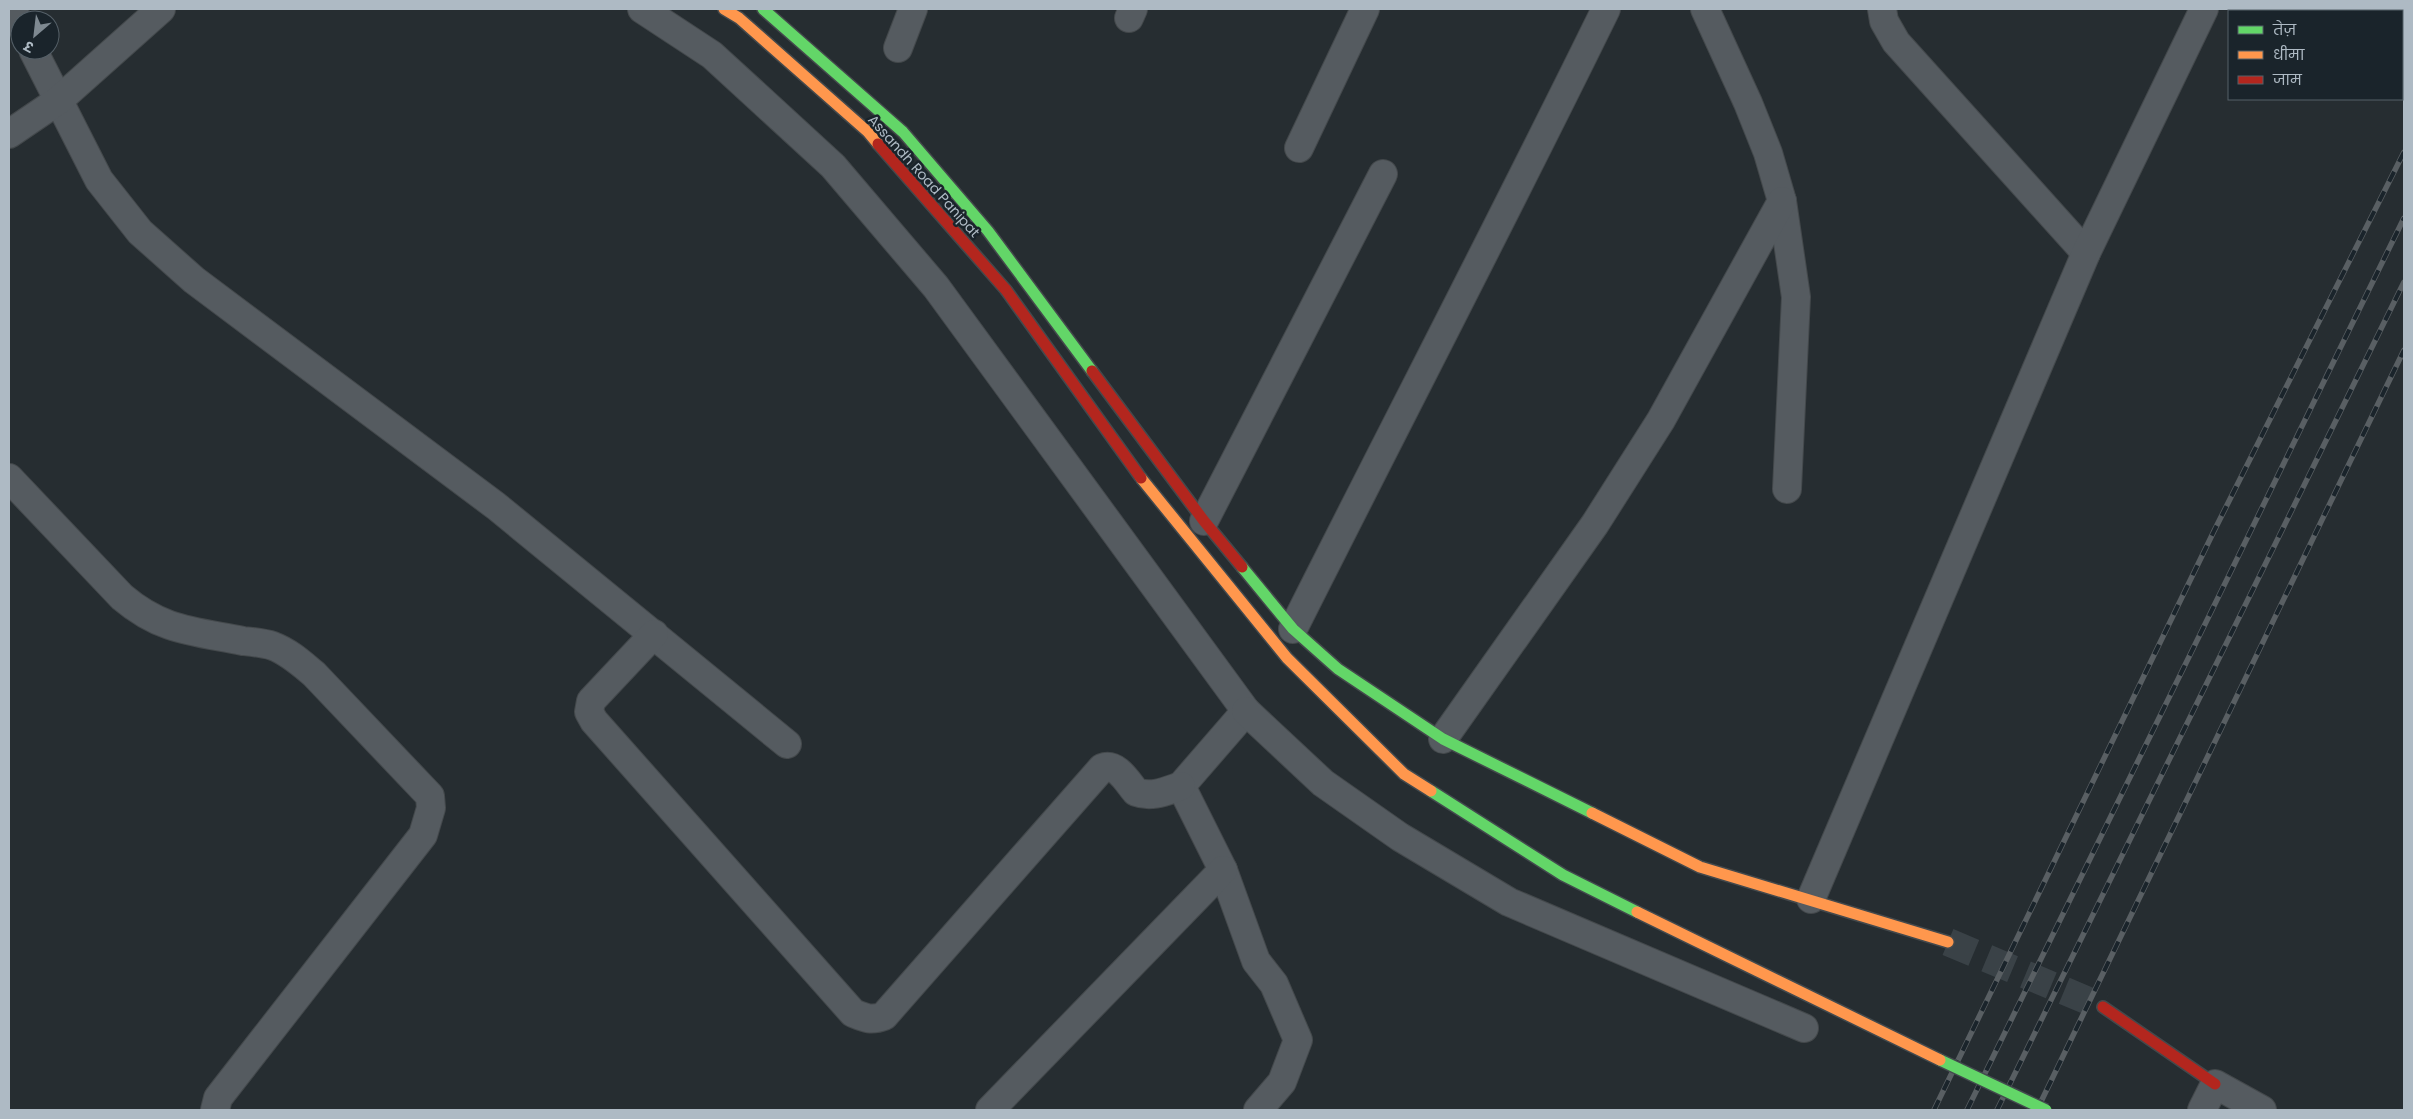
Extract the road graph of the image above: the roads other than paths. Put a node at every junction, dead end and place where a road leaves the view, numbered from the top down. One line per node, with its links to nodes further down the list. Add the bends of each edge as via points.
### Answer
1 (161, 9): 13 (street)
2 (642, 9): 24 (street, via 712,55 833,166 936,287)
3 (724, 9): 37 (main road, Assandh Road Panipat, bridge, via 868,132 1006,290 1147,486 1287,658 1404,774 1563,875)
4 (763, 9): 21 (main road, via 903,132 988,232)
5 (913, 9): 11 (street)
6 (1366, 9): 15 (street)
7 (1606, 9): 22 (street)
8 (1706, 9): 17 (street, via 1768,153)
9 (1882, 9): 18 (street, via 1884,22 1896,42)
10 (2204, 9): 18 (street)
11 (898, 48)
12 (38, 60): 13 (street)
13 (59, 100): 14 (street); 23 (street, via 99,180 140,232 194,280 496,506)
14 (9, 134)
15 (1299, 148)
16 (1383, 174): 21 (street)
17 (1782, 201): 20 (street, via 1796,297); 25 (street, via 1651,436 1595,524)
18 (2086, 253): 29 (street)
19 (9, 478): 34 (street, via 137,610 158,623 274,646 294,657 430,796 430,815 423,835 218,1098)
20 (1787, 489)
21 (1204, 522): 22 (main road)
22 (1293, 629): 25 (main road, via 1338,669)
23 (654, 634): 26 (street); 27 (street, via 591,701 589,712 854,1013 866,1018 874,1020 884,1016 1102,768 1116,769 1141,794 1159,793)
24 (1246, 711): 27 (street); 32 (street, via 1323,783 1400,837 1509,902)
25 (1443, 739): 29 (main road, via 1700,867)
26 (787, 744)
27 (1181, 786): 28 (street)
28 (1223, 870): 35 (street); 36 (street, via 1256,962 1274,984 1298,1040 1282,1082)
29 (1812, 899): 30 (main road)
30 (1948, 942)
31 (2103, 1007): 33 (main road)
32 (1804, 1028)
33 (2215, 1084): 38 (street); 39 (street)
34 (215, 1110)
35 (990, 1110)
36 (1258, 1110)
37 (2046, 1110)
38 (2202, 1110)
39 (2262, 1110)

